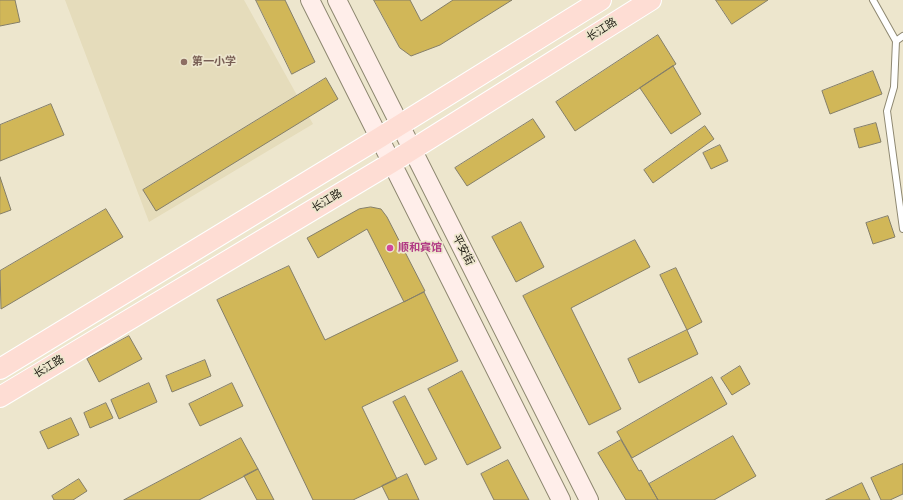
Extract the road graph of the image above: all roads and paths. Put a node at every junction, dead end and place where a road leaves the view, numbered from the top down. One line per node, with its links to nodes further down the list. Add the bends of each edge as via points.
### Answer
1 (310, 0): 9 (main road)
2 (337, 0): 8 (main road, 平安街)
3 (601, 0): 8 (main road)
4 (651, 0): 10 (main road, 长江路)
5 (873, 0): 7 (lane)
6 (903, 36): 7 (lane)
7 (896, 41): 12 (lane, via 894,87 887,111)
8 (400, 125): 9 (main road); 10 (main road, 平安街)
9 (379, 138): 11 (main road); 13 (main road)
10 (413, 149): 11 (main road, 长江路); 16 (main road, 平安街)
11 (391, 163): 14 (main road, 长江路); 15 (main road)
12 (903, 229)
13 (0, 369)
14 (0, 396)
15 (561, 500)
16 (588, 500)

